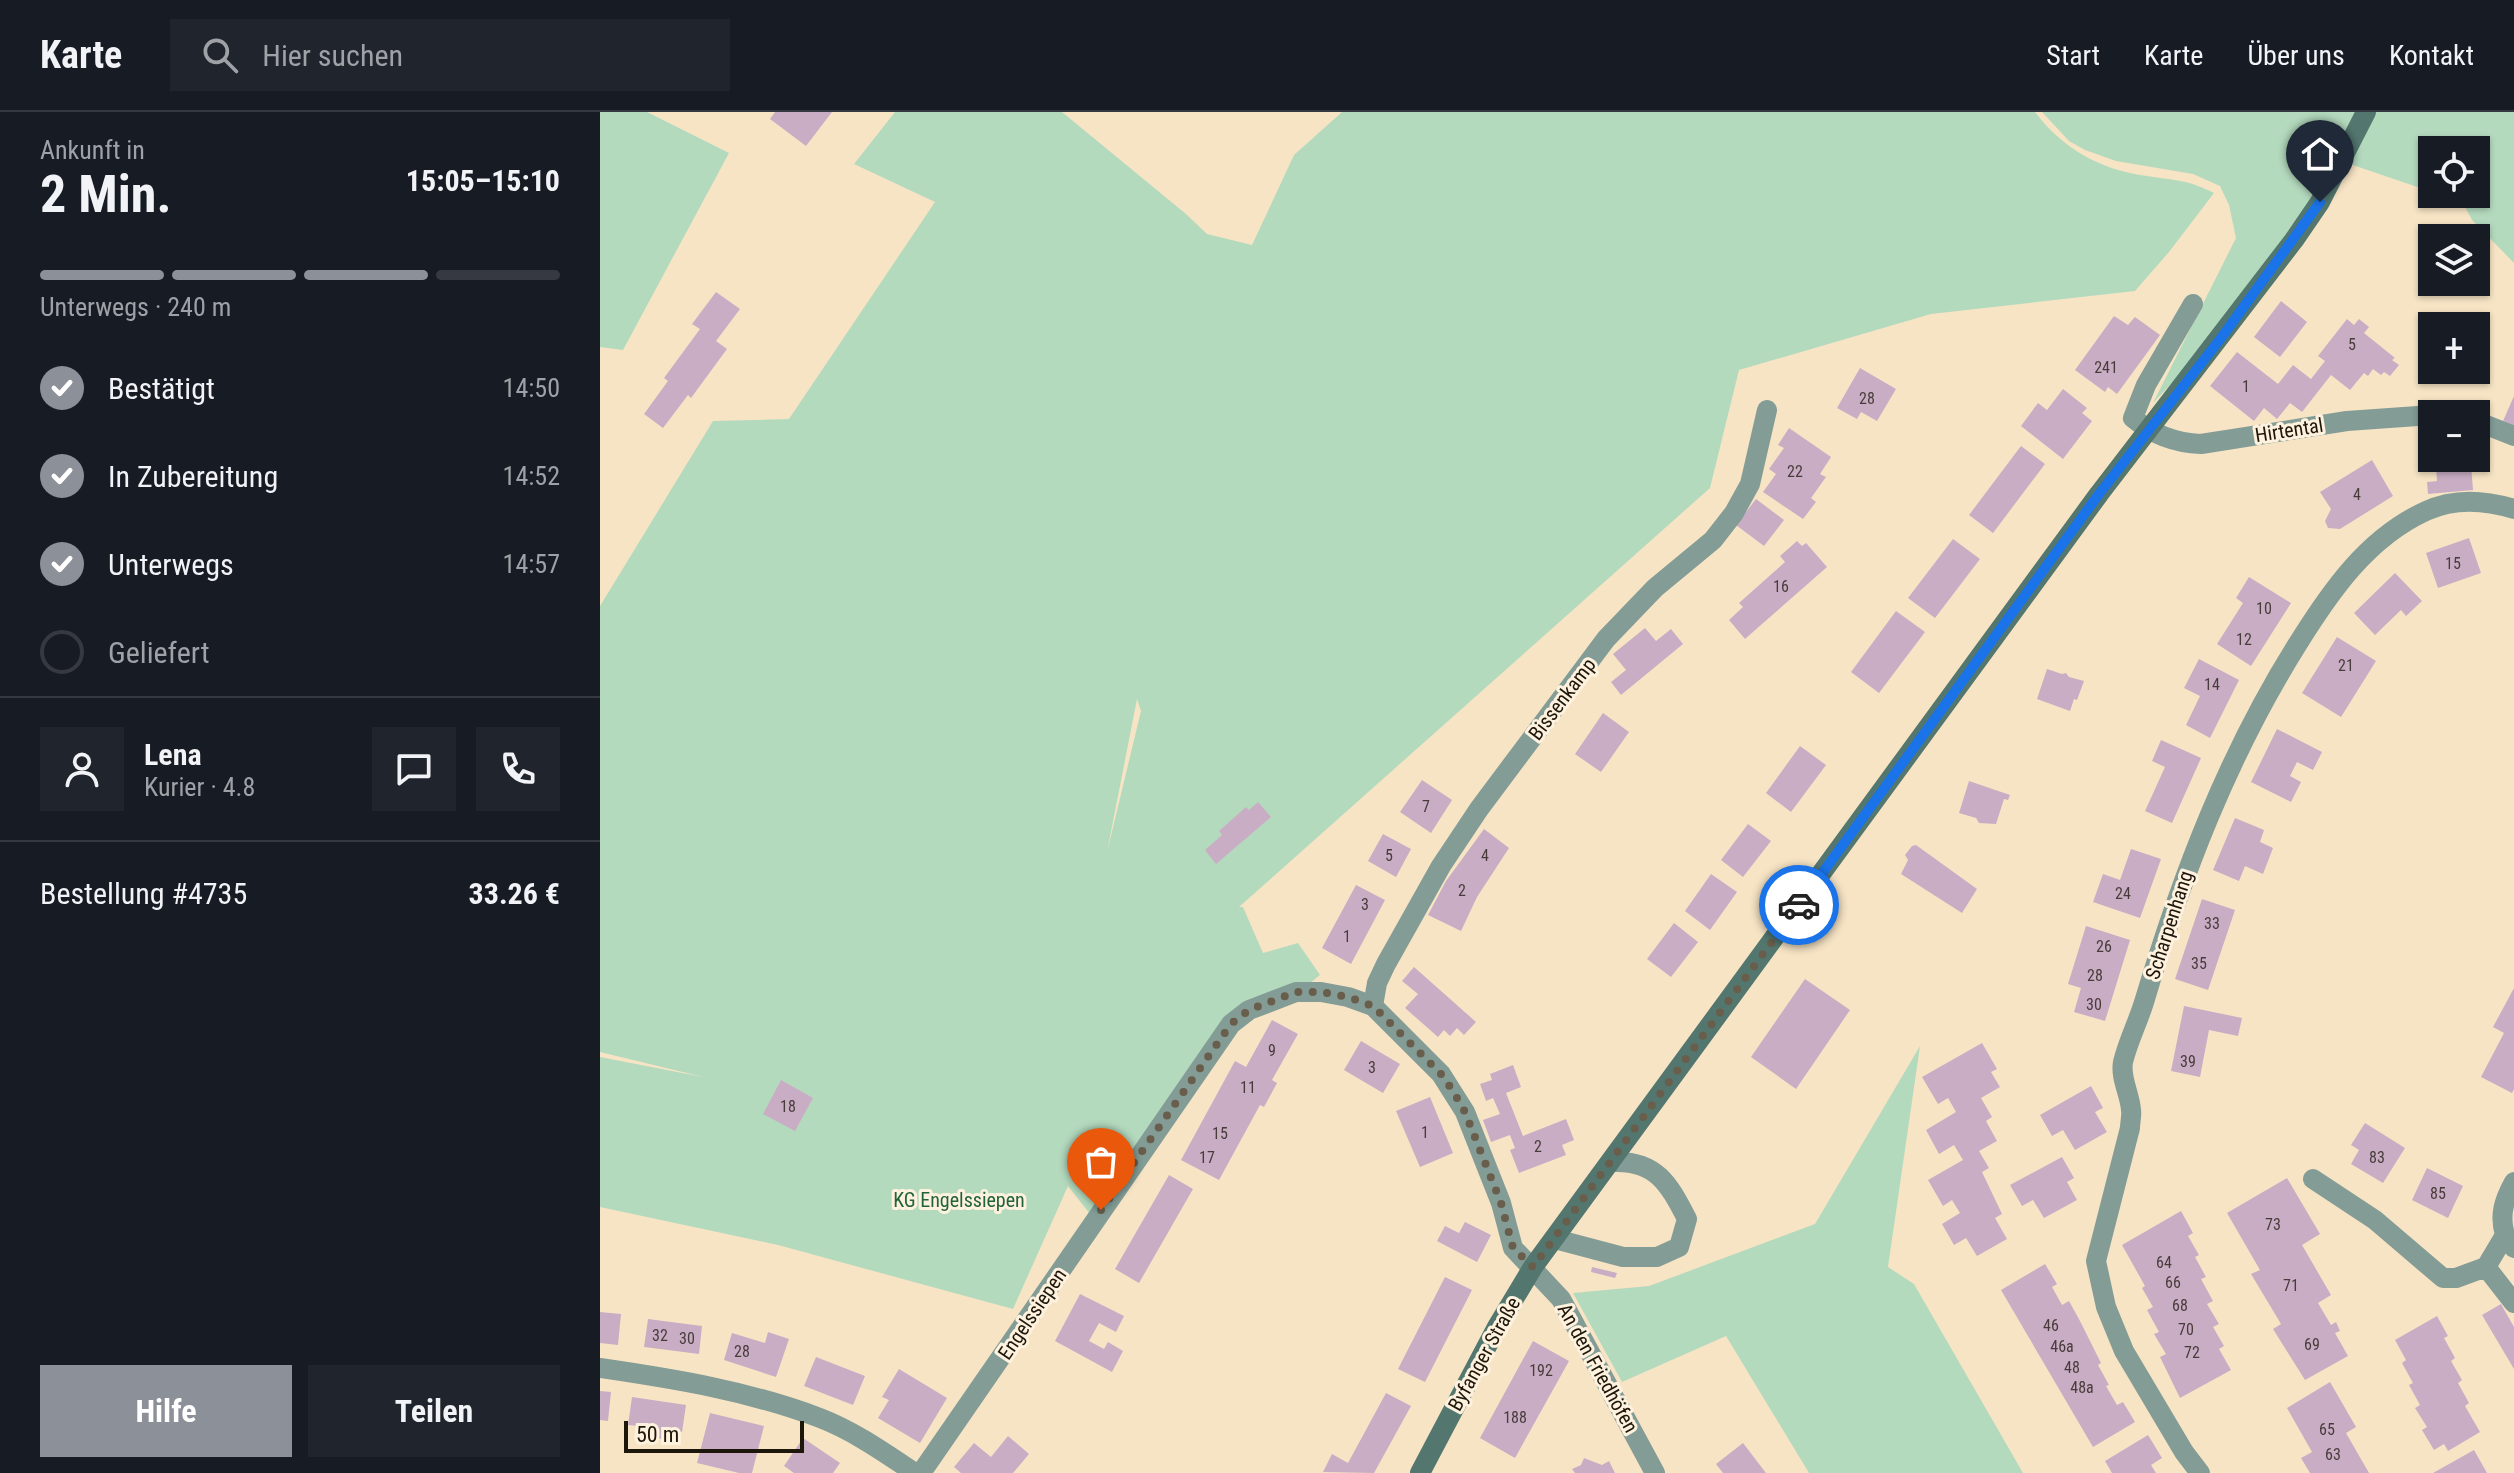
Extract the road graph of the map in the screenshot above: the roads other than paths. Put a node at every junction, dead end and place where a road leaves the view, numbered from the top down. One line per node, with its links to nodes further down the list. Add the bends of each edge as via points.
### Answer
1 (2366, 112): 6 (street, Byfanger Straße, via 2303,227)
2 (2193, 304): 6 (street, via 2133,418)
3 (1767, 410): 9 (street, Bissenkamp, via 1750,484 1734,513 1713,540 1655,588 1606,639 1479,809 1386,964)
4 (2418, 416): 6 (street, Hirtental, via 2347,421 2201,444)
5 (2490, 427): 7 (street)
6 (2148, 431): 10 (street, Byfanger Straße)
7 (2514, 436)
8 (2514, 509): 23 (street, Scharpenhang, via 2458,502 2426,511 2365,553 2334,588 2246,736 2171,909 2122,1065 2130,1128 2096,1261 2106,1307 2124,1351)
9 (1373, 1006): 15 (street, Engelssiepen, via 1453,1091 1501,1203 1513,1248); 20 (street, Engelssiepen, via 1321,992 1296,992 1249,1010 1231,1024)
10 (1613, 1162): 13 (street, Byfanger Straße); 13 (street, via 1643,1164 1661,1176 1687,1219 1679,1247 1657,1257 1623,1257)
11 (2313, 1179): 16 (street, via 2375,1220 2443,1278)
12 (2514, 1182): 14 (street, via 2501,1220)
13 (1555, 1239): 15 (street, Byfanger Straße)
14 (2509, 1241): 16 (street)
15 (1533, 1267): 21 (street, Byfanger Straße); 22 (street, An den Friedhöfen, via 1561,1299)
16 (2486, 1267): 17 (street)
17 (2514, 1303)
18 (600, 1368): 19 (street, via 700,1383 822,1418)
19 (915, 1473)
20 (921, 1473)
21 (1420, 1473)
22 (1655, 1473)
23 (2200, 1473)

